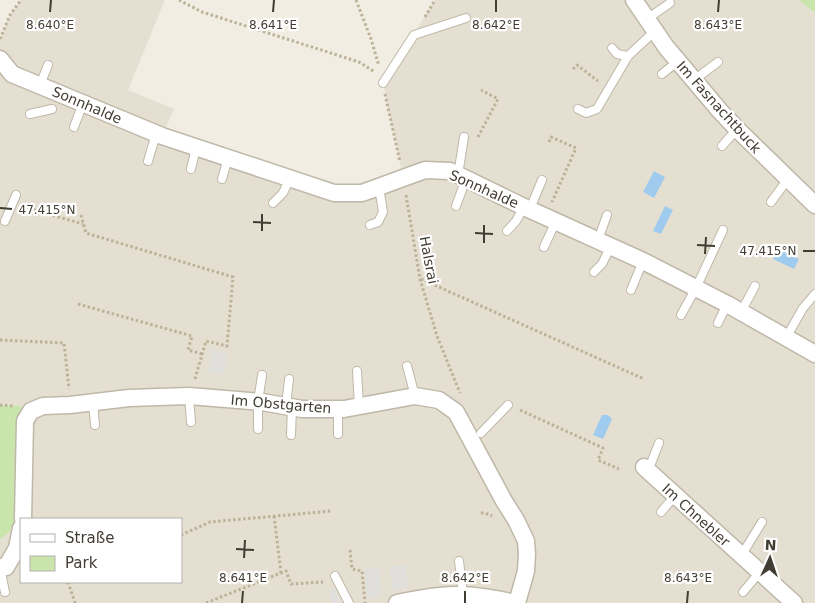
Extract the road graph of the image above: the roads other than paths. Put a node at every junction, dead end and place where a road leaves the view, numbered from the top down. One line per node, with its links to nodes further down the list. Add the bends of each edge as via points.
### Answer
1 (634, 0): 4 (street, Im Fasnachtbuck)
2 (670, 3): 4 (lane)
3 (466, 18): 13 (lane, via 414,35)
4 (651, 25): 6 (lane); 8 (street, Im Fasnachtbuck)
5 (612, 48): 6 (lane, via 617,54)
6 (628, 56): 17 (lane, via 597,109 586,113)
7 (0, 59): 14 (street, Sonnhalde, via 12,74)
8 (678, 61): 11 (lane); 12 (street, Im Fasnachtbuck)
9 (718, 62): 12 (lane)
10 (48, 65): 14 (lane)
11 (662, 74)
12 (694, 80): 20 (street, Im Fasnachtbuck)
13 (383, 83)
14 (40, 85): 15 (street, Sonnhalde)
15 (83, 103): 19 (lane); 21 (street, Sonnhalde)
16 (52, 109): 18 (lane)
17 (578, 109)
18 (30, 114)
19 (74, 127)
20 (737, 129): 23 (lane); 31 (street, Im Fasnachtbuck)
21 (156, 134): 24 (street, Sonnhalde); 26 (lane)
22 (464, 141): 28 (lane)
23 (722, 146)
24 (196, 148): 25 (street, Sonnhalde); 27 (lane)
25 (228, 158): 29 (street, Sonnhalde); 30 (lane)
26 (148, 161)
27 (191, 169)
28 (462, 177): 33 (street, Sonnhalde, via 450,171 425,170); 38 (lane); 39 (street, Sonnhalde)
29 (290, 178): 33 (street, Sonnhalde, via 334,193 362,193); 36 (lane, via 283,194)
30 (222, 179)
31 (788, 179): 35 (lane); 37 (street, Im Fasnachtbuck)
32 (542, 180): 39 (lane)
33 (379, 187): 43 (lane, via 383,212 378,222)
34 (16, 195): 42 (lane)
35 (771, 202)
36 (274, 203)
37 (815, 205)
38 (456, 206)
39 (527, 208): 41 (street, Sonnhalde); 45 (lane)
40 (607, 215): 46 (lane)
41 (551, 219): 46 (street, Sonnhalde); 47 (lane)
42 (5, 221)
43 (370, 225)
44 (722, 230): 51 (lane)
45 (507, 231)
46 (605, 244): 48 (street, Sonnhalde); 49 (lane, via 602,264)
47 (544, 248)
48 (643, 261): 51 (street, Sonnhalde); 52 (lane)
49 (594, 272)
50 (754, 286): 54 (lane)
51 (696, 288): 54 (street, Sonnhalde); 55 (lane)
52 (631, 290)
53 (815, 294): 57 (lane)
54 (734, 308): 56 (lane); 57 (street, Sonnhalde)
55 (681, 315)
56 (718, 322)
57 (786, 338): 58 (street, Sonnhalde)
58 (815, 354)
59 (407, 366): 64 (lane)
60 (357, 372): 69 (lane)
61 (262, 375): 66 (lane)
62 (289, 379): 68 (lane)
63 (190, 396): 65 (street, Im Obstgarten); 66 (street, Im Obstgarten); 71 (lane)
64 (415, 396): 69 (street, Im Obstgarten); 95 (street, Im Obstgarten, via 439,400 456,412 516,520 526,541 527,554)
65 (94, 402): 72 (lane); 81 (street, Im Obstgarten, via 43,406 31,411 26,421)
66 (258, 402): 68 (street, Im Obstgarten); 73 (lane)
67 (508, 405): 74 (lane)
68 (289, 406): 70 (street, Im Obstgarten); 76 (lane)
69 (359, 406): 70 (street, Im Obstgarten)
70 (338, 409): 75 (lane)
71 (191, 422)
72 (95, 425)
73 (258, 429)
74 (481, 433)
75 (338, 434)
76 (291, 435)
77 (660, 443): 78 (lane)
78 (646, 469): 79 (street, Im Chnebler)
79 (675, 496): 80 (lane); 84 (street, Im Chnebler)
80 (661, 512)
81 (23, 518)
82 (762, 522): 84 (lane)
83 (20, 533): 86 (street, via 17,548 6,567)
84 (741, 556): 87 (street, Im Chnebler)
85 (459, 561): 91 (lane)
86 (0, 567): 89 (lane)
87 (760, 572): 90 (lane); 92 (street, Im Chnebler)
88 (335, 576): 93 (lane)
89 (5, 592)
90 (743, 592)
91 (463, 595): 94 (street); 95 (street)
92 (787, 601)
93 (349, 603)
94 (397, 603)
95 (517, 603)

